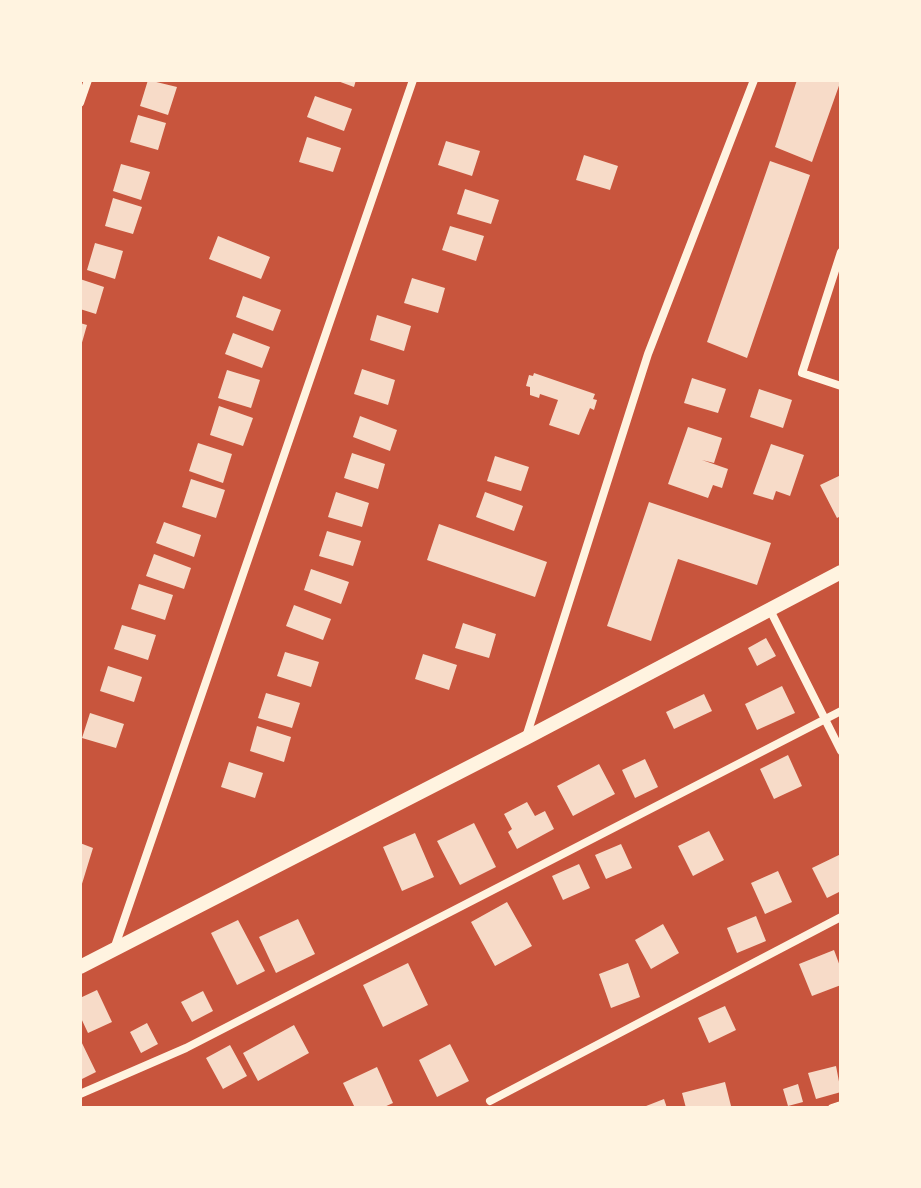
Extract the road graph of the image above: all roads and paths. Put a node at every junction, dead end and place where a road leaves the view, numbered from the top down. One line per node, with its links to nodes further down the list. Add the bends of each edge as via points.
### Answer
1 (88, 80): 4 (street)
2 (413, 80): 14 (street)
3 (754, 80): 11 (street, via 648,354)
4 (80, 103)
5 (841, 252): 6 (street, via 802,373)
6 (841, 386)
7 (841, 572): 8 (street)
8 (770, 610): 10 (street); 11 (street)
9 (841, 711): 10 (street)
10 (825, 720): 12 (street); 16 (street, via 186,1048)
11 (526, 738): 14 (street)
12 (841, 751)
13 (841, 917): 17 (street)
14 (114, 950): 15 (street)
15 (80, 967)
16 (80, 1094)
17 (490, 1101)
18 (841, 1105): 19 (street)
19 (832, 1108)

